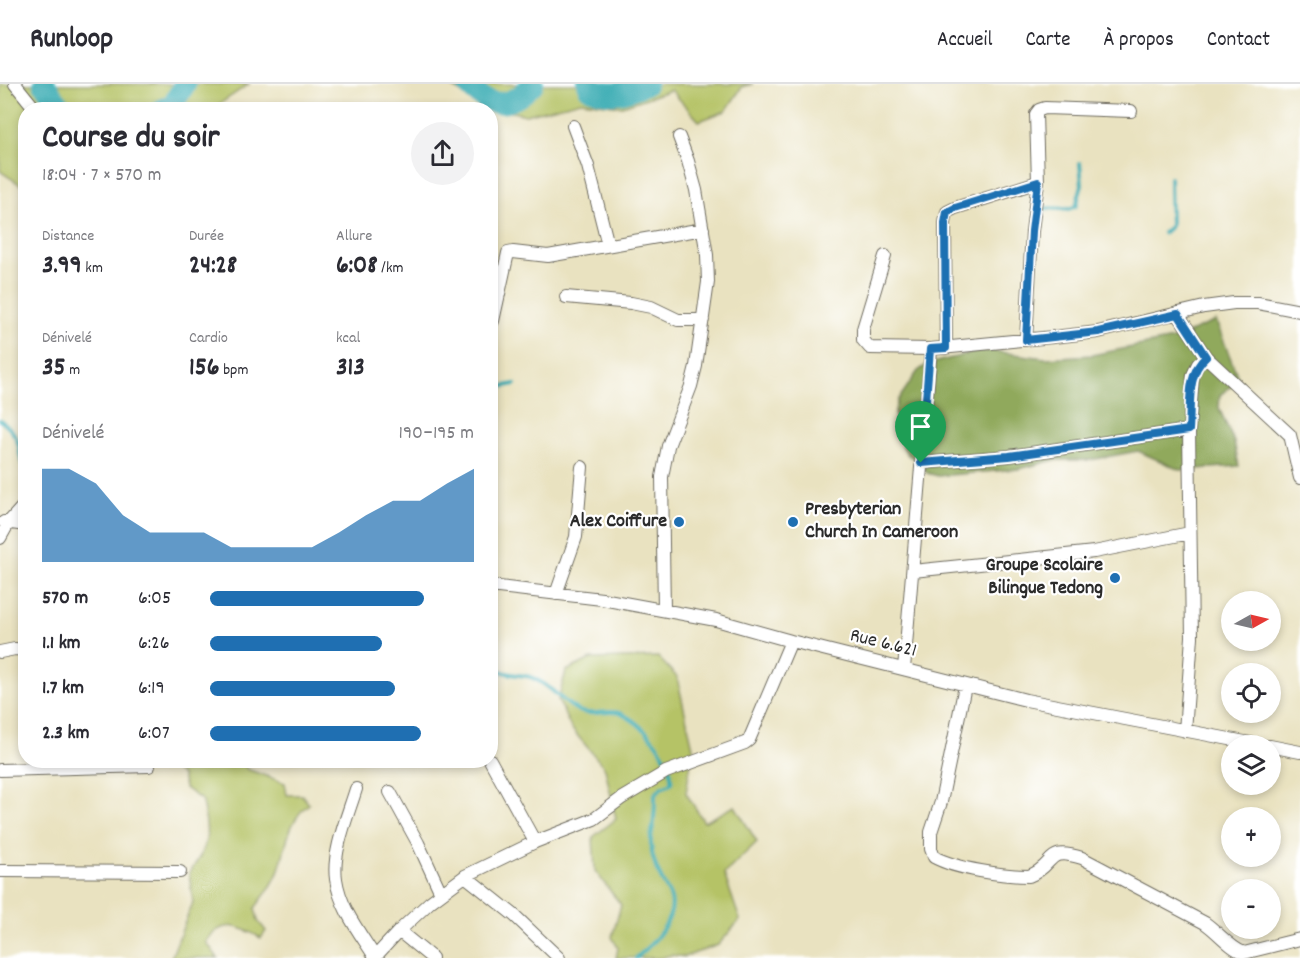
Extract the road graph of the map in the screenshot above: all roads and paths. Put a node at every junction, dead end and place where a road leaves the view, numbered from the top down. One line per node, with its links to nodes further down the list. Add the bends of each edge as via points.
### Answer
1 (15, 84): 2 (street)
2 (30, 102)
3 (1131, 111): 6 (street, via 1039,110 1035,121)
4 (573, 126): 8 (street)
5 (679, 137): 7 (street)
6 (1038, 182): 15 (street); 16 (street, via 947,212)
7 (703, 229): 8 (street); 14 (street, via 708,282)
8 (608, 245): 11 (street, via 548,256 508,254)
9 (885, 256): 17 (street, via 863,328 863,340 870,348)
10 (567, 297): 14 (street, via 632,303 678,320)
11 (498, 299)
12 (1300, 311): 13 (street, via 1234,303)
13 (1178, 314): 15 (street, via 1098,332); 18 (street)
14 (703, 320): 30 (street, via 693,376 668,446 662,477)
15 (1026, 340): 16 (street)
16 (946, 348): 17 (street)
17 (930, 349): 20 (street)
18 (1206, 357): 19 (street, via 1193,375); 22 (street, via 1290,435)
19 (1189, 430): 20 (street, via 1009,456); 25 (street)
20 (921, 463): 27 (street)
21 (582, 466): 29 (street, via 576,537)
22 (1300, 478)
23 (18, 510): 24 (street)
24 (4, 522): 26 (street)
25 (1190, 533): 27 (street, via 1094,552); 36 (street, via 1192,637)
26 (0, 538)
27 (913, 571): 34 (street)
28 (498, 586): 29 (street, Rue 6.621)
29 (556, 594): 30 (street, Rue 6.621)
30 (664, 610): 31 (street, Rue 6.621)
31 (791, 641): 34 (street, Rue 6.621); 45 (street, via 749,740 666,772 594,819)
32 (18, 649): 33 (street)
33 (0, 652)
34 (904, 669): 35 (street, Rue 6.621)
35 (965, 686): 36 (street, Rue 6.621); 51 (street, via 931,832 934,857 961,866 1029,876 1059,853 1066,853 1205,923 1238,951 1244,953)
36 (1185, 731): 37 (street, Rue 6.621)
37 (1221, 738)
38 (1281, 748): 39 (street)
39 (1300, 752)
40 (74, 768): 42 (street)
41 (494, 768): 45 (street)
42 (0, 770)
43 (356, 789): 52 (street, via 341,838 335,879 347,913)
44 (390, 792): 49 (street)
45 (535, 842): 48 (street)
46 (0, 871): 47 (street)
47 (180, 872)
48 (465, 876): 49 (street); 54 (street, via 496,899)
49 (441, 892): 50 (street)
50 (399, 931): 52 (street); 53 (street)
51 (1300, 939)
52 (374, 957)
53 (432, 958)
54 (559, 958)

